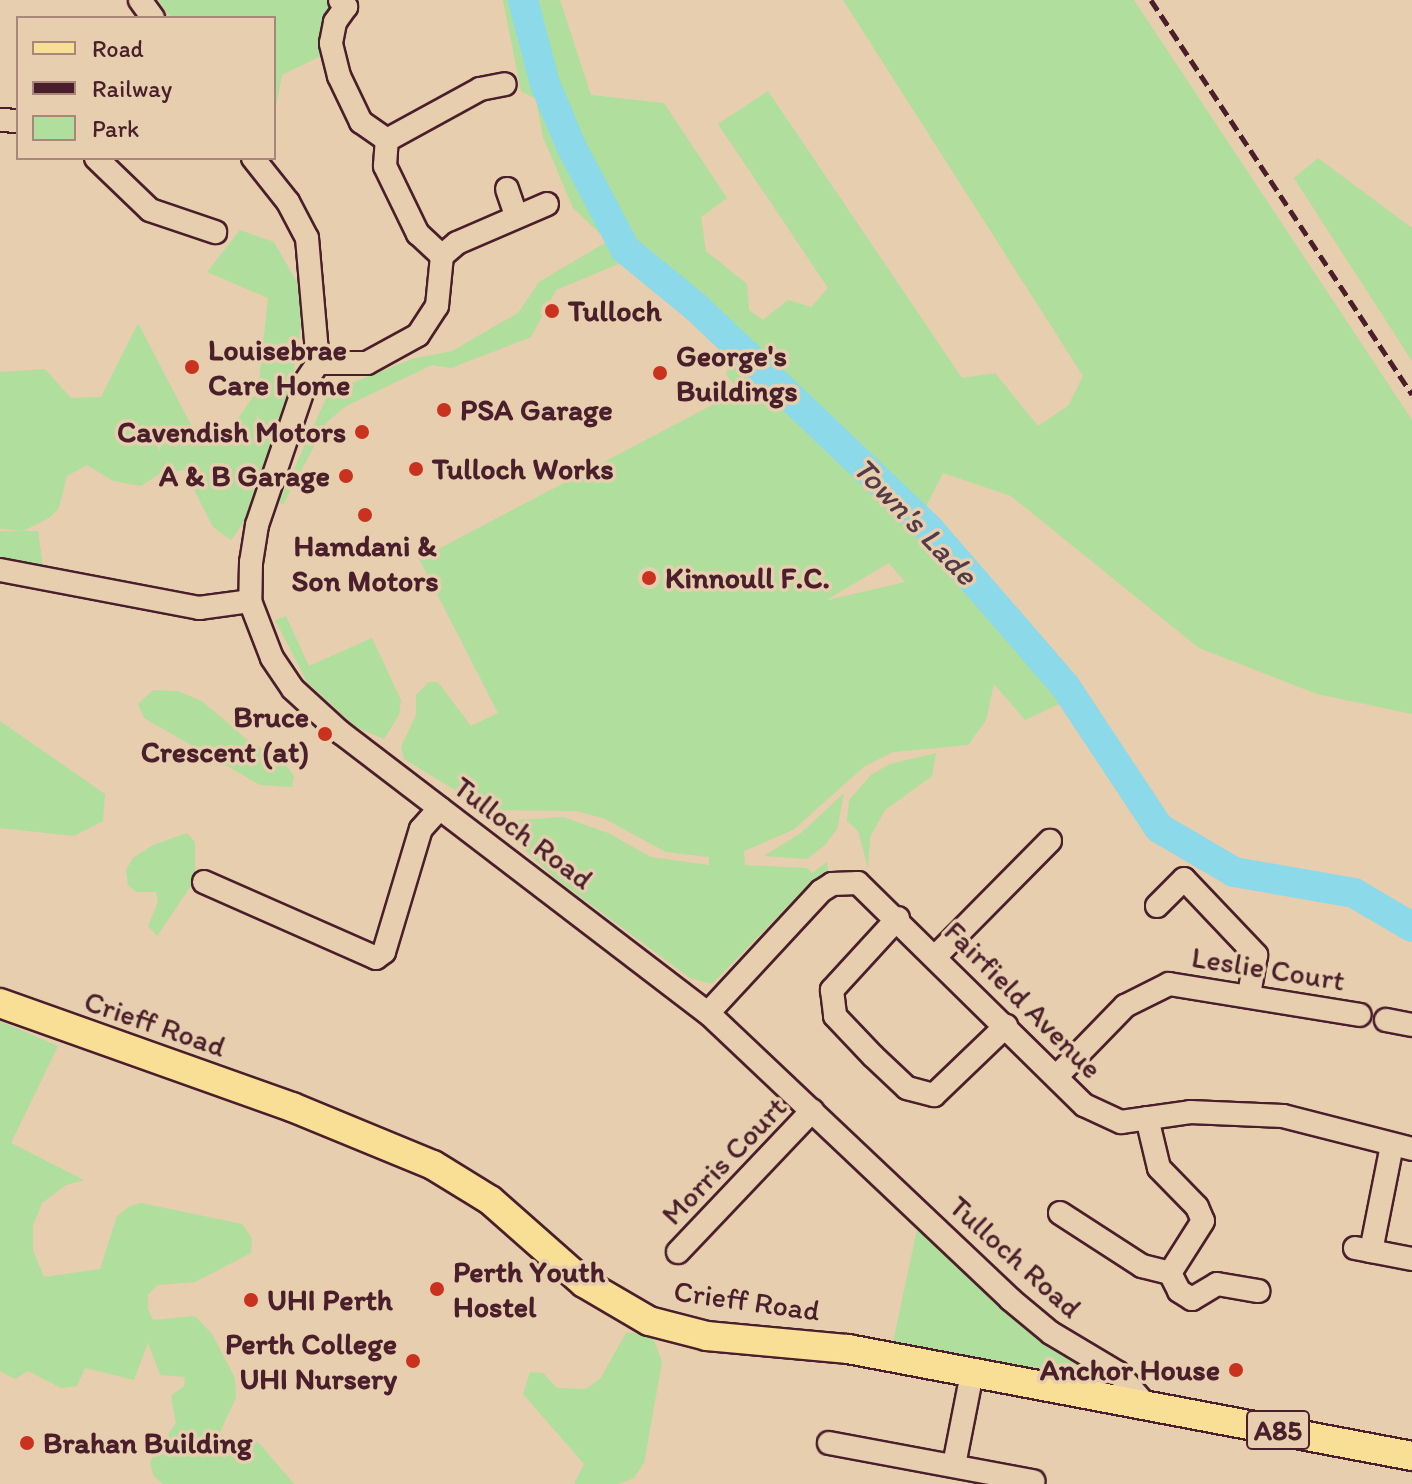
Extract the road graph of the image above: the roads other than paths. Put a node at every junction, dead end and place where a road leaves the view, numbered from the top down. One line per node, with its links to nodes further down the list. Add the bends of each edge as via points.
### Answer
1 (347, 2): 3 (street, via 332,34 333,60 353,109)
2 (505, 84): 3 (street, via 476,81)
3 (387, 140): 10 (street, via 388,174 418,234)
4 (98, 160): 9 (street, via 150,210)
5 (255, 160): 11 (street, via 288,202 307,238)
6 (507, 189): 8 (street)
7 (547, 204): 8 (street)
8 (516, 215): 10 (street)
9 (215, 232)
10 (442, 256): 11 (street, via 437,306 418,335 367,363)
11 (318, 363): 13 (street, Tulloch Road, via 306,381 257,525)
12 (0, 570): 13 (street, via 199,608)
13 (250, 601): 14 (street, Tulloch Road, via 272,658 293,689)
14 (440, 808): 16 (street, via 421,829 384,952 376,958); 22 (street, Tulloch Road)
15 (1050, 841): 19 (street)
16 (204, 882)
17 (1157, 906): 20 (street, via 1184,879 1256,955)
18 (898, 918): 19 (street, Fairfield Avenue); 22 (street, Fairfield Avenue, via 868,887 832,884); 26 (street, via 832,990 835,1016 873,1056 907,1088 934,1095)
19 (936, 956): 26 (street, Fairfield Avenue)
20 (1249, 994): 23 (street, Leslie Court); 27 (street, Leslie Court, via 1184,984 1153,989 1125,1006)
21 (0, 1003): 36 (main road, Crieff Road / A85, via 292,1107 433,1165 490,1200 584,1283 649,1321 707,1336 812,1344)
22 (708, 1013): 28 (street, Tulloch Road)
23 (1360, 1015)
24 (1386, 1020): 25 (street)
25 (1412, 1025)
26 (1006, 1026): 27 (street, Fairfield Avenue)
27 (1057, 1076): 29 (street, Fairfield Avenue, via 1084,1105 1121,1122)
28 (812, 1111): 32 (street, Morris Court); 37 (street, Tulloch Road, via 1010,1299 1051,1333 1118,1373)
29 (1147, 1118): 30 (street, Fairfield Avenue, via 1190,1112 1283,1116); 34 (street, via 1159,1168 1197,1207 1203,1221)
30 (1402, 1147): 33 (street, via 1363,1250)
31 (1060, 1213): 34 (street, via 1142,1266)
32 (678, 1252)
33 (1412, 1259)
34 (1170, 1273): 35 (street, via 1174,1286 1192,1299 1217,1284)
35 (1258, 1291)
36 (972, 1373): 37 (main road, Crieff Road / A85); 40 (street)
37 (1144, 1403): 39 (main road, Crieff Road / A85)
38 (829, 1443): 40 (street)
39 (1412, 1456)
40 (954, 1465): 41 (street)
41 (1033, 1481)

